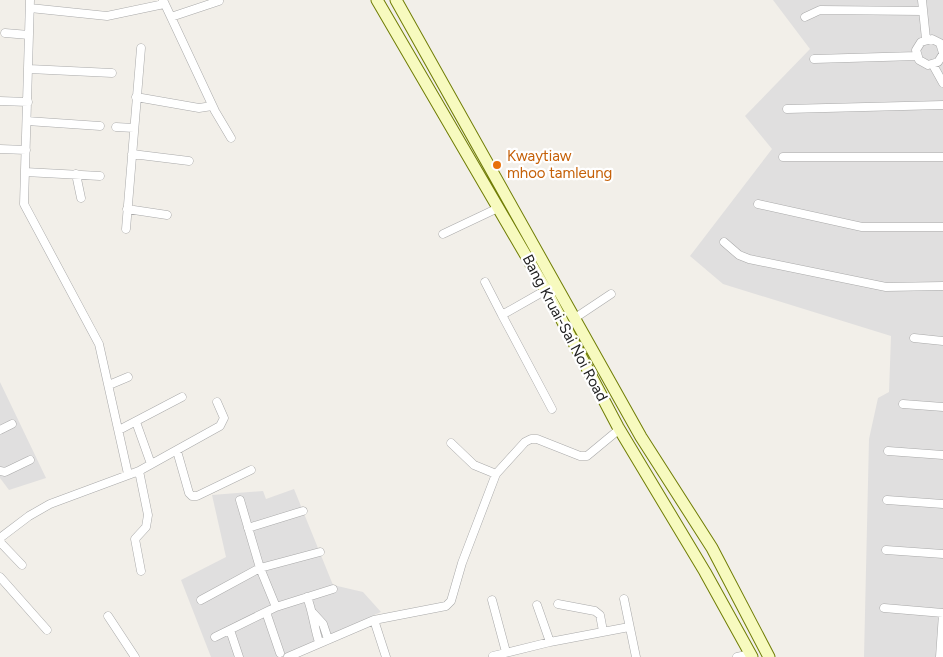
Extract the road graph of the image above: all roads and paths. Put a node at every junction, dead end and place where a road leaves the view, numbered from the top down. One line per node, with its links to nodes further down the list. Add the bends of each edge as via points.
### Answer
1 (219, 0): 8 (street)
2 (377, 0): 44 (main road, Bang Kruai-Sai Noi Road)
3 (396, 0): 56 (main road, Bang Kruai-Sai Noi Road)
4 (922, 0): 7 (street)
5 (163, 2): 6 (street, via 107,16); 8 (street)
6 (30, 4): 11 (street)
7 (923, 11): 9 (street, via 820,10); 12 (street)
8 (171, 17): 26 (street)
9 (805, 17)
10 (5, 33): 11 (street)
11 (29, 35): 19 (street)
12 (926, 39): 13 (street); 16 (street, via 918,46)
13 (941, 42): 15 (street)
14 (141, 48): 22 (street)
15 (943, 54): 18 (street, via 942,59)
16 (917, 56): 17 (street); 18 (street, via 923,64)
17 (814, 59)
18 (933, 65): 21 (street)
19 (29, 68): 20 (street); 24 (street)
20 (112, 73)
21 (942, 78)
22 (136, 98): 26 (street, via 199,108); 31 (street)
23 (0, 100): 24 (street)
24 (28, 102): 28 (street)
25 (943, 105): 27 (street)
26 (212, 106): 32 (street)
27 (787, 109)
28 (27, 121): 29 (street); 34 (street)
29 (100, 126)
30 (116, 127): 31 (street)
31 (134, 128): 35 (street)
32 (231, 138)
33 (0, 149): 34 (street)
34 (26, 150): 39 (street)
35 (132, 154): 38 (street); 45 (street)
36 (783, 157): 37 (street)
37 (943, 157)
38 (189, 161)
39 (25, 172): 40 (street); 60 (street, via 24,204 94,330)
40 (76, 174): 41 (street); 42 (street)
41 (100, 176)
42 (81, 198)
43 (758, 204): 47 (street, via 862,226)
44 (498, 208): 49 (street); 53 (main road, Bang Kruai-Sai Noi Road)
45 (128, 209): 46 (street); 48 (street)
46 (167, 215)
47 (943, 227)
48 (126, 229)
49 (443, 234)
50 (724, 242): 52 (street, via 739,255 886,287)
51 (485, 282): 55 (street)
52 (943, 286)
53 (546, 290): 55 (street); 68 (main road, Bang Kruai-Sai Noi Road)
54 (611, 294): 56 (street)
55 (502, 315): 65 (street)
56 (575, 318): 127 (main road, Bang Kruai-Sai Noi Road, via 641,437 712,548)
57 (914, 338): 58 (street)
58 (943, 341)
59 (128, 377): 60 (street)
60 (109, 386): 70 (street)
61 (182, 397): 66 (street)
62 (217, 402): 72 (street, via 224,422)
63 (903, 404): 64 (street)
64 (943, 407)
65 (552, 409)
66 (136, 422): 70 (street); 76 (street)
67 (12, 424): 69 (street)
68 (618, 427): 81 (street, via 587,456 531,438); 121 (main road, Bang Kruai-Sai Noi Road)
69 (0, 430)
70 (119, 430): 80 (street)
71 (450, 443): 81 (street, via 474,465)
72 (176, 451): 76 (street); 77 (street, via 192,496)
73 (888, 451): 74 (street)
74 (943, 455)
75 (30, 460): 79 (street)
76 (151, 464): 78 (street)
77 (251, 470)
78 (139, 471): 80 (street); 93 (street, via 148,515 146,527 135,539)
79 (0, 472)
80 (128, 474): 87 (street, via 50,504)
81 (496, 474): 110 (street, via 451,601 440,608)
82 (240, 500): 86 (street)
83 (888, 500): 84 (street)
84 (943, 504)
85 (303, 511): 86 (street)
86 (248, 528): 92 (street)
87 (1, 536): 91 (street)
88 (886, 550): 90 (street)
89 (320, 552): 92 (street)
90 (943, 554)
91 (22, 565)
92 (260, 568): 100 (street); 104 (street)
93 (141, 571)
94 (0, 577): 95 (street)
95 (8, 586): 97 (street); 112 (street)
96 (333, 589): 98 (street)
97 (0, 592)
98 (307, 597): 104 (street); 107 (street)
99 (624, 599): 111 (street)
100 (201, 600)
101 (492, 600): 120 (street)
102 (558, 604): 114 (street, via 595,610 600,615)
103 (538, 605): 118 (street)
104 (276, 607): 106 (street)
105 (884, 608): 108 (street)
106 (266, 612): 113 (street); 119 (street)
107 (313, 613): 116 (street, via 323,624); 117 (street)
108 (943, 614): 128 (street)
109 (108, 616): 122 (street)
110 (374, 620): 116 (street); 124 (street)
111 (629, 627): 114 (street); 125 (street)
112 (46, 630)
113 (230, 630): 115 (street); 123 (street)
114 (603, 631): 118 (street)
115 (215, 637)
116 (328, 639): 117 (street)
117 (319, 642): 119 (street)
118 (550, 642): 120 (street)
119 (284, 655)
120 (499, 655)
121 (751, 655): 126 (street)
122 (135, 657)
123 (239, 657)
124 (386, 657)
125 (636, 657)
126 (737, 657)
127 (770, 657)
128 (940, 657)

